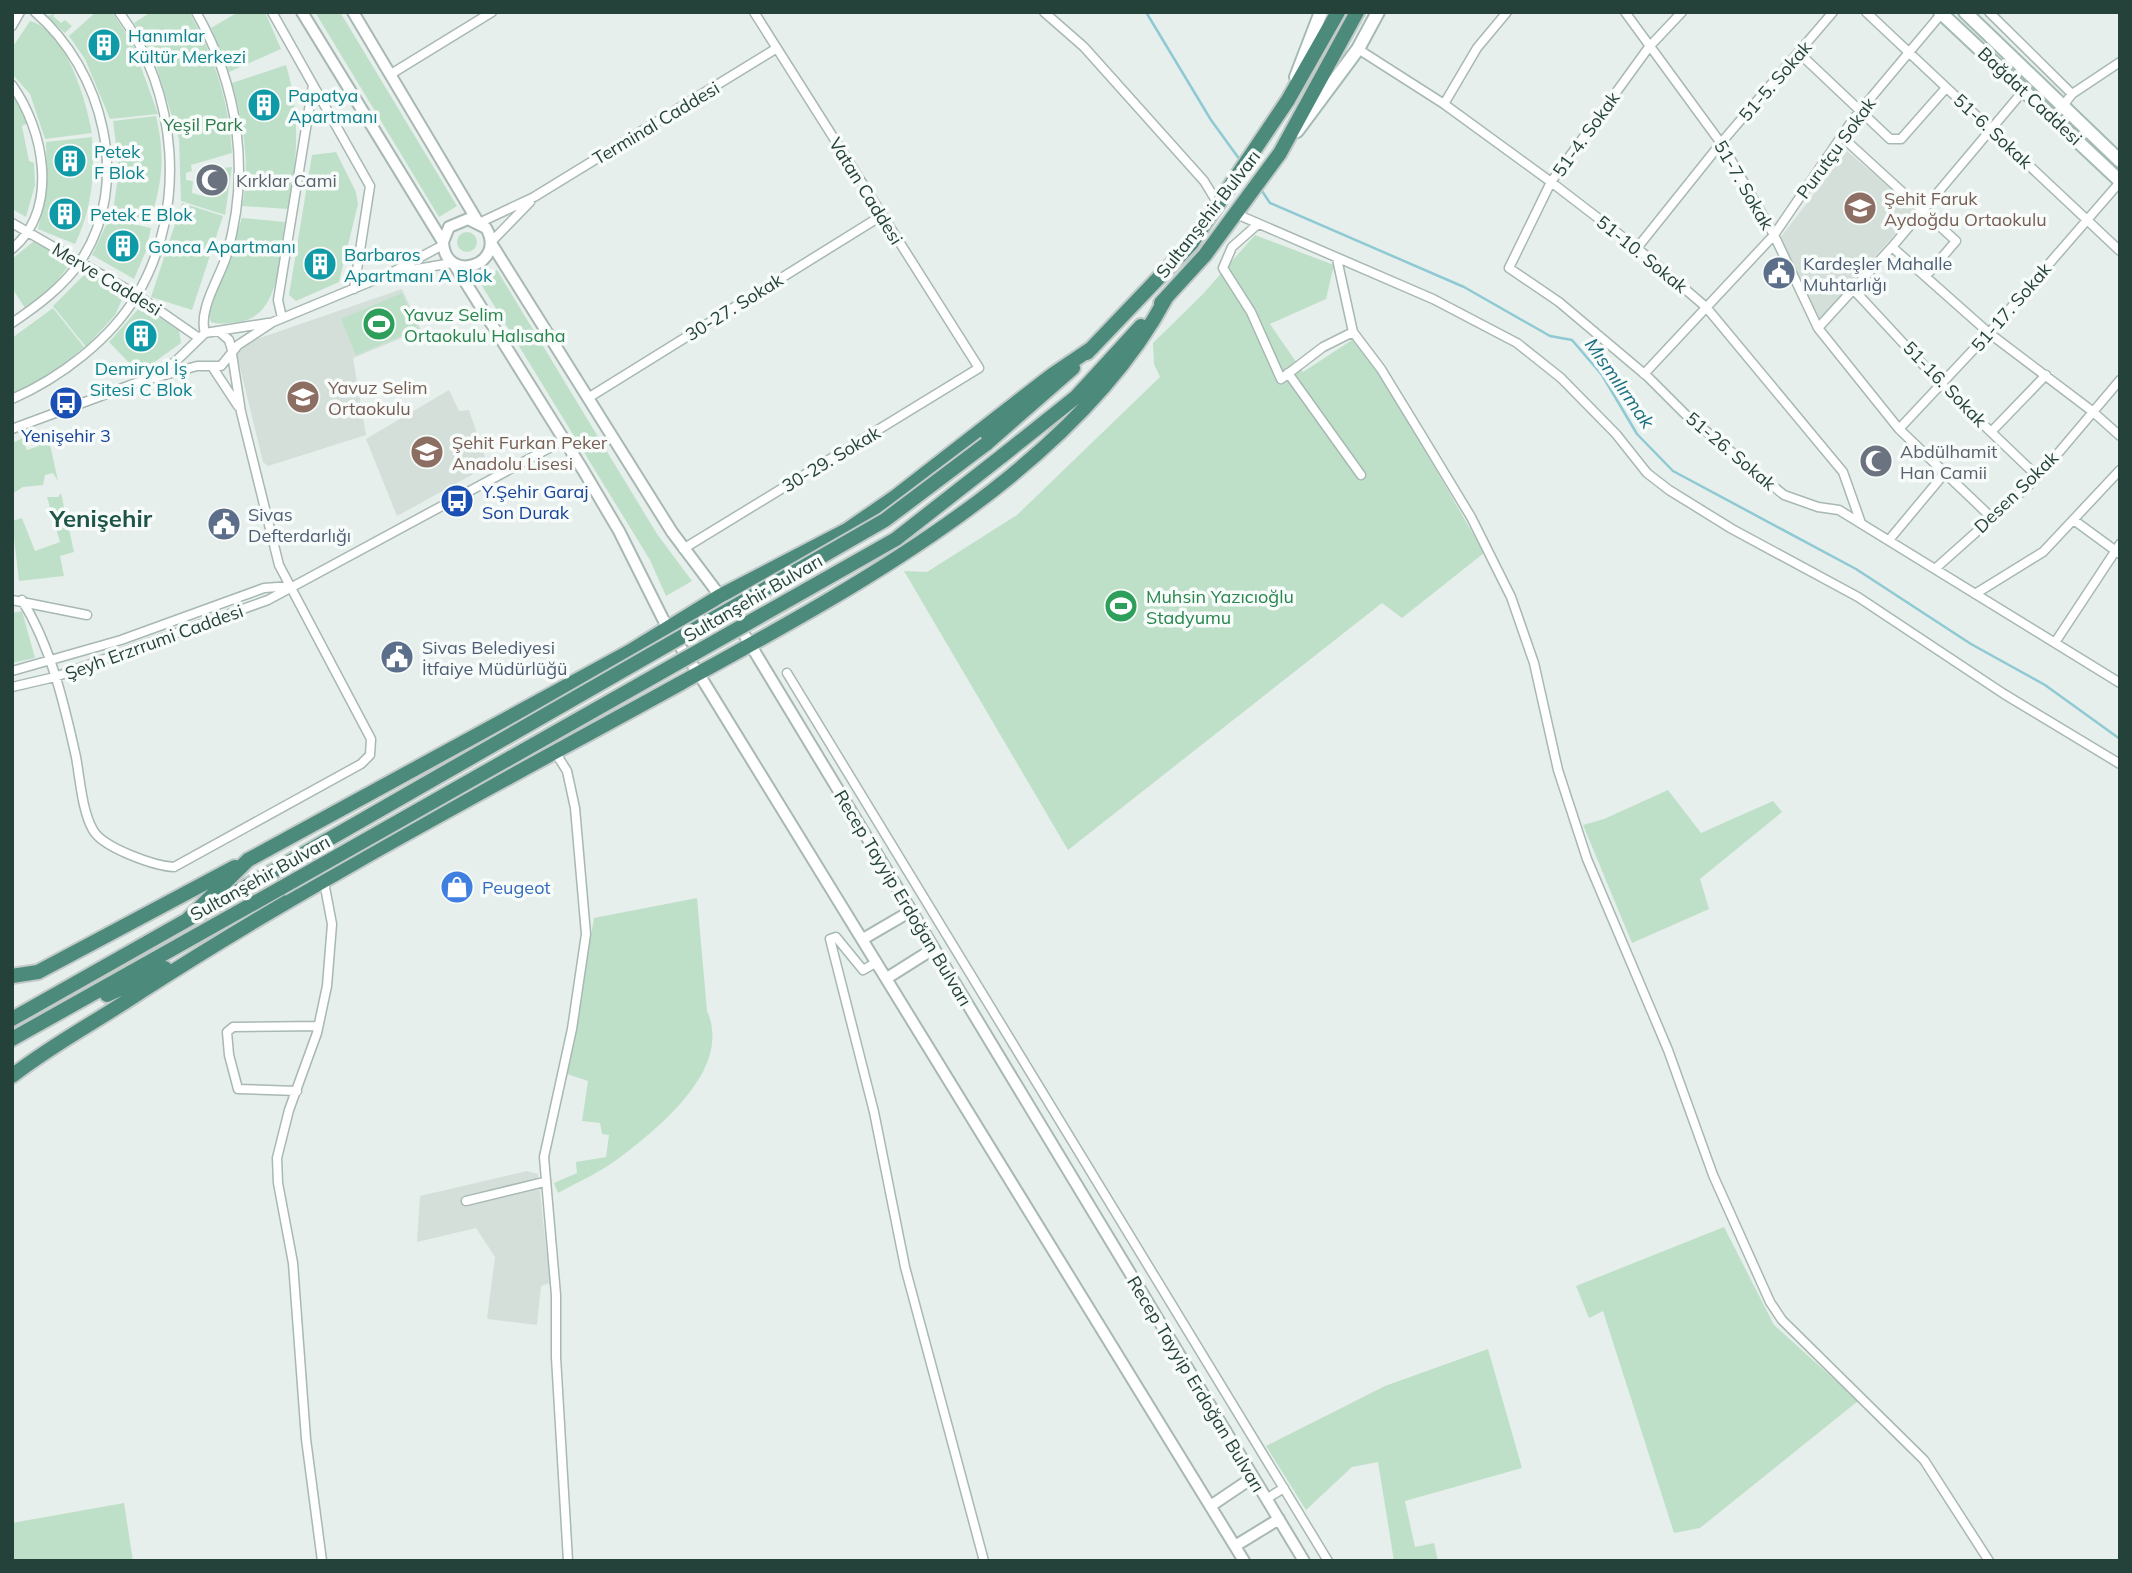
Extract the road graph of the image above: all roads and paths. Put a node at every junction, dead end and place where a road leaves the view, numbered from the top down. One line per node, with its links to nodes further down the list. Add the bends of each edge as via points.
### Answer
1 (20, 12): 23 (street)
2 (35, 12): 65 (street, via 62,39 81,68 103,132 103,199)
3 (119, 12): 72 (street, via 151,69 169,144 164,222)
4 (196, 12): 82 (street, via 229,89 239,148 232,231)
5 (272, 12): 32 (street)
6 (302, 12): 59 (street)
7 (353, 12): 30 (street)
8 (492, 12): 30 (street)
9 (754, 12): 25 (street, Vatan Caddesi)
10 (1044, 12): 48 (street, via 1084,47 1204,181)
11 (1321, 12): 36 (main road)
12 (1338, 12): 36 (highway, Sultanşehir Bulvarı)
13 (1357, 12): 43 (highway, Sultanşehir Bulvarı)
14 (1378, 12): 26 (main road)
15 (1507, 12): 37 (street)
16 (1625, 12): 24 (street, 51-7. Sokak)
17 (1682, 12): 24 (street, 51-4. Sokak)
18 (1833, 12): 27 (street, 51-5. Sokak)
19 (1866, 12): 28 (street, 51-6. Sokak)
20 (1965, 12): 38 (main road, Bağdat Caddesi)
21 (1941, 13): 28 (street, Purutçu Sokak); 34 (main road, Bağdat Caddesi)
22 (1995, 14): 35 (street)
23 (12, 26)
24 (1649, 47): 42 (street, 51-7. Sokak); 46 (street, 51-4. Sokak)
25 (777, 48): 47 (street, Terminal Caddesi); 51 (street, Vatan Caddesi)
26 (1358, 49): 37 (street, 51-10. Sokak); 43 (main road)
27 (1799, 53): 39 (street); 42 (street, 51-5. Sokak)
28 (1910, 55): 33 (street, 51-6. Sokak); 39 (street, Purutçu Sokak)
29 (2120, 62): 35 (street)
30 (391, 74): 53 (street)
31 (12, 85): 56 (street, via 32,119 41,161 40,198)
32 (313, 85): 70 (street, via 371,189); 75 (street, via 278,300)
33 (1946, 88): 39 (street, via 1901,139 1890,139); 40 (street, 51-6. Sokak)
34 (2024, 90): 40 (street); 45 (main road, Bağdat Caddesi)
35 (2072, 93): 38 (street)
36 (1288, 100): 48 (highway, Sultanşehir Bulvarı)
37 (1444, 103): 46 (street, 51-10. Sokak)
38 (2062, 107): 44 (main road, Bağdat Caddesi)
39 (1859, 112): 41 (street, Purutçu Sokak)
40 (1991, 128): 50 (street); 52 (street, 51-6. Sokak)
41 (1841, 136): 50 (street); 57 (street, Purutçu Sokak)
42 (1721, 143): 57 (street, 51-7. Sokak); 62 (street, 51-5. Sokak)
43 (1280, 153): 49 (highway, Sultanşehir Bulvarı)
44 (2120, 161)
45 (2120, 181): 52 (street, 51-17. Sokak)
46 (1551, 182): 62 (street, 51-10. Sokak); 67 (street, 51-4. Sokak)
47 (534, 197): 53 (street, Terminal Caddesi); 58 (street, Terminal Caddesi)
48 (1218, 204): 83 (highway, Sultanşehir Bulvarı, via 1191,244)
49 (1238, 207): 55 (street); 73 (highway, Sultanşehir Bulvarı, via 1205,255)
50 (1925, 209): 60 (street); 69 (street, via 1956,241)
51 (881, 216): 86 (street, Vatan Caddesi); 93 (street, 30-27. Sokak)
52 (2087, 219): 63 (street, 51-6. Sokak); 81 (street, 51-17. Sokak)
53 (478, 222): 58 (street); 59 (street, via 465,219 454,223)
54 (12, 223): 56 (street, Merve Caddesi)
55 (1258, 224): 64 (street); 87 (street, via 1232,247 1223,268 1251,312 1281,379)
56 (29, 233): 61 (street); 65 (street, Merve Caddesi)
57 (1774, 235): 74 (street, Purutçu Sokak); 78 (street, 51-7. Sokak)
58 (491, 242): 66 (street, via 488,256 480,264 469,268); 93 (street, Recep Tayyip Erdoğan Bulvarı)
59 (443, 244): 66 (street); 68 (street)
60 (1892, 247): 69 (street); 71 (street)
61 (12, 248)
62 (1637, 248): 74 (street, 51-10. Sokak)
63 (2120, 251)
64 (1336, 259): 79 (street); 129 (street, via 1433,299 1517,343 1561,377 1647,473 1669,490 1858,597)
65 (81, 261): 72 (street, Merve Caddesi); 77 (street, via 43,301)
66 (453, 264): 68 (street); 101 (street)
67 (1509, 268): 88 (street, 51-26. Sokak, via 1559,302)
68 (390, 274): 70 (street)
69 (1926, 276): 81 (street)
70 (354, 289): 75 (street)
71 (1853, 289): 78 (street); 92 (street, 51-16. Sokak)
72 (137, 295): 82 (street, Merve Caddesi); 94 (street, via 84,354)
73 (1166, 298): 120 (highway, via 1149,329 1092,399 973,505); 144 (highway, Sultanşehir Bulvarı, bridge, via 1076,397 896,539)
74 (1706, 307): 88 (street, Purutçu Sokak); 108 (street, 51-10. Sokak, via 1843,472)
75 (282, 318): 76 (street)
76 (273, 322): 80 (street); 84 (street)
77 (12, 323)
78 (1818, 328): 98 (street, 51-7. Sokak)
79 (1353, 332): 87 (street, via 1322,347); 161 (street, via 1423,436 1511,597 1534,663 1558,770 1587,859 1668,1050 1713,1175 1770,1302 1782,1320 1924,1460)
80 (221, 333): 82 (street); 84 (street)
81 (1989, 333): 89 (street); 92 (street, 51-17. Sokak)
82 (200, 339): 85 (street, via 197,359); 91 (street, via 175,362)
83 (1092, 348): 115 (highway, via 895,498 847,530); 133 (highway, Sultanşehir Bulvarı, bridge, via 1060,382 986,444 886,520)
84 (232, 352): 85 (street, via 225,364); 96 (street)
85 (209, 367): 91 (street); 96 (street)
86 (979, 368): 110 (street, 30-29. Sokak)
87 (1288, 373): 104 (street)
88 (1644, 374): 108 (street, 51-26. Sokak, via 1784,495 1839,510)
89 (2046, 375): 95 (street); 99 (street)
90 (2120, 380): 95 (street, Desen Sokak)
91 (136, 383): 97 (street)
92 (1941, 384): 98 (street, 51-17. Sokak); 99 (street, 51-16. Sokak)
93 (588, 398): 110 (street, Recep Tayyip Erdoğan Bulvarı)
94 (12, 399)
95 (2092, 411): 100 (street); 105 (street, Desen Sokak)
96 (241, 412): 113 (street, via 279,565)
97 (12, 429)
98 (1899, 429): 103 (street, 51-7. Sokak)
99 (1991, 432): 105 (street, 51-16. Sokak)
100 (2120, 436)
101 (564, 440): 113 (street, Şeyh Erzrrumi Caddesi); 118 (street, via 619,531)
102 (2120, 470): 107 (street)
103 (1944, 474): 106 (street, 51-7. Sokak); 109 (street)
104 (1361, 475)
105 (2038, 477): 106 (street, Desen Sokak)
106 (1992, 518): 112 (street, Desen Sokak)
107 (2075, 521): 111 (street); 114 (street, via 2032,561)
108 (1861, 523): 109 (street, 51-26. Sokak)
109 (1889, 540): 112 (street, 51-26. Sokak)
110 (683, 549): 115 (street, Recep Tayyip Erdoğan Bulvarı)
111 (2118, 550): 119 (street)
112 (1936, 568): 114 (street, 51-26. Sokak)
113 (292, 586): 121 (street, Şeyh Erzrrumi Caddesi, via 264,588); 125 (street, Şeyh Erzrrumi Caddesi, via 258,604); 125 (street, via 371,738 370,755 174,867 110,845 92,829)
114 (1975, 594): 119 (street, 51-26. Sokak)
115 (720, 596): 118 (highway); 120 (street, Recep Tayyip Erdoğan Bulvarı)
116 (17, 600): 117 (street); 121 (street)
117 (88, 615)
118 (667, 627): 124 (street); 130 (highway)
119 (2056, 641): 126 (street, 51-26. Sokak)
120 (750, 644): 124 (highway); 132 (street, Recep Tayyip Erdoğan Bulvarı)
121 (51, 662): 122 (street, Şeyh Erzrrumi Caddesi); 125 (street)
122 (12, 671)
123 (787, 673): 134 (street)
124 (698, 674): 128 (highway); 136 (street)
125 (55, 677): 127 (street, Şeyh Erzrrumi Caddesi)
126 (2120, 683)
127 (12, 687)
128 (555, 752): 131 (highway); 147 (street, via 567,771 575,808 586,934 544,1157)
129 (2120, 764)
130 (248, 859): 133 (highway); 140 (highway, via 38,972)
131 (324, 883): 137 (highway); 143 (street, via 332,924)
132 (911, 911): 135 (street, Recep Tayyip Erdoğan Bulvarı); 136 (street)
133 (187, 920): 142 (highway, Sultanşehir Bulvarı)
134 (939, 923): 135 (street); 150 (street)
135 (923, 931): 138 (street, Recep Tayyip Erdoğan Bulvarı)
136 (863, 939): 139 (street)
137 (213, 945): 144 (highway); 145 (highway)
138 (933, 949): 141 (street); 149 (street, Recep Tayyip Erdoğan Bulvarı)
139 (877, 962): 141 (street); 157 (street, via 863,970 836,937 830,939 874,1112 905,1267)
140 (12, 976)
141 (887, 978): 152 (street)
142 (12, 1019)
143 (318, 1026): 146 (street); 146 (street, via 233,1027 227,1032 238,1089)
144 (12, 1041)
145 (12, 1076)
146 (297, 1091): 155 (street, via 277,1158 278,1183 293,1263 306,1439)
147 (544, 1182): 148 (street); 156 (street, via 556,1295)
148 (466, 1201)
149 (1252, 1478): 151 (street, Recep Tayyip Erdoğan Bulvarı); 152 (street)
150 (1284, 1489): 151 (street); 160 (street)
151 (1266, 1499): 153 (street, Recep Tayyip Erdoğan Bulvarı)
152 (1212, 1505): 154 (street)
153 (1279, 1519): 154 (street); 159 (street, Recep Tayyip Erdoğan Bulvarı)
154 (1235, 1546): 158 (street)
155 (322, 1561)
156 (568, 1561)
157 (984, 1561)
158 (1244, 1561)
159 (1304, 1561)
160 (1328, 1561)
161 (1989, 1561)

